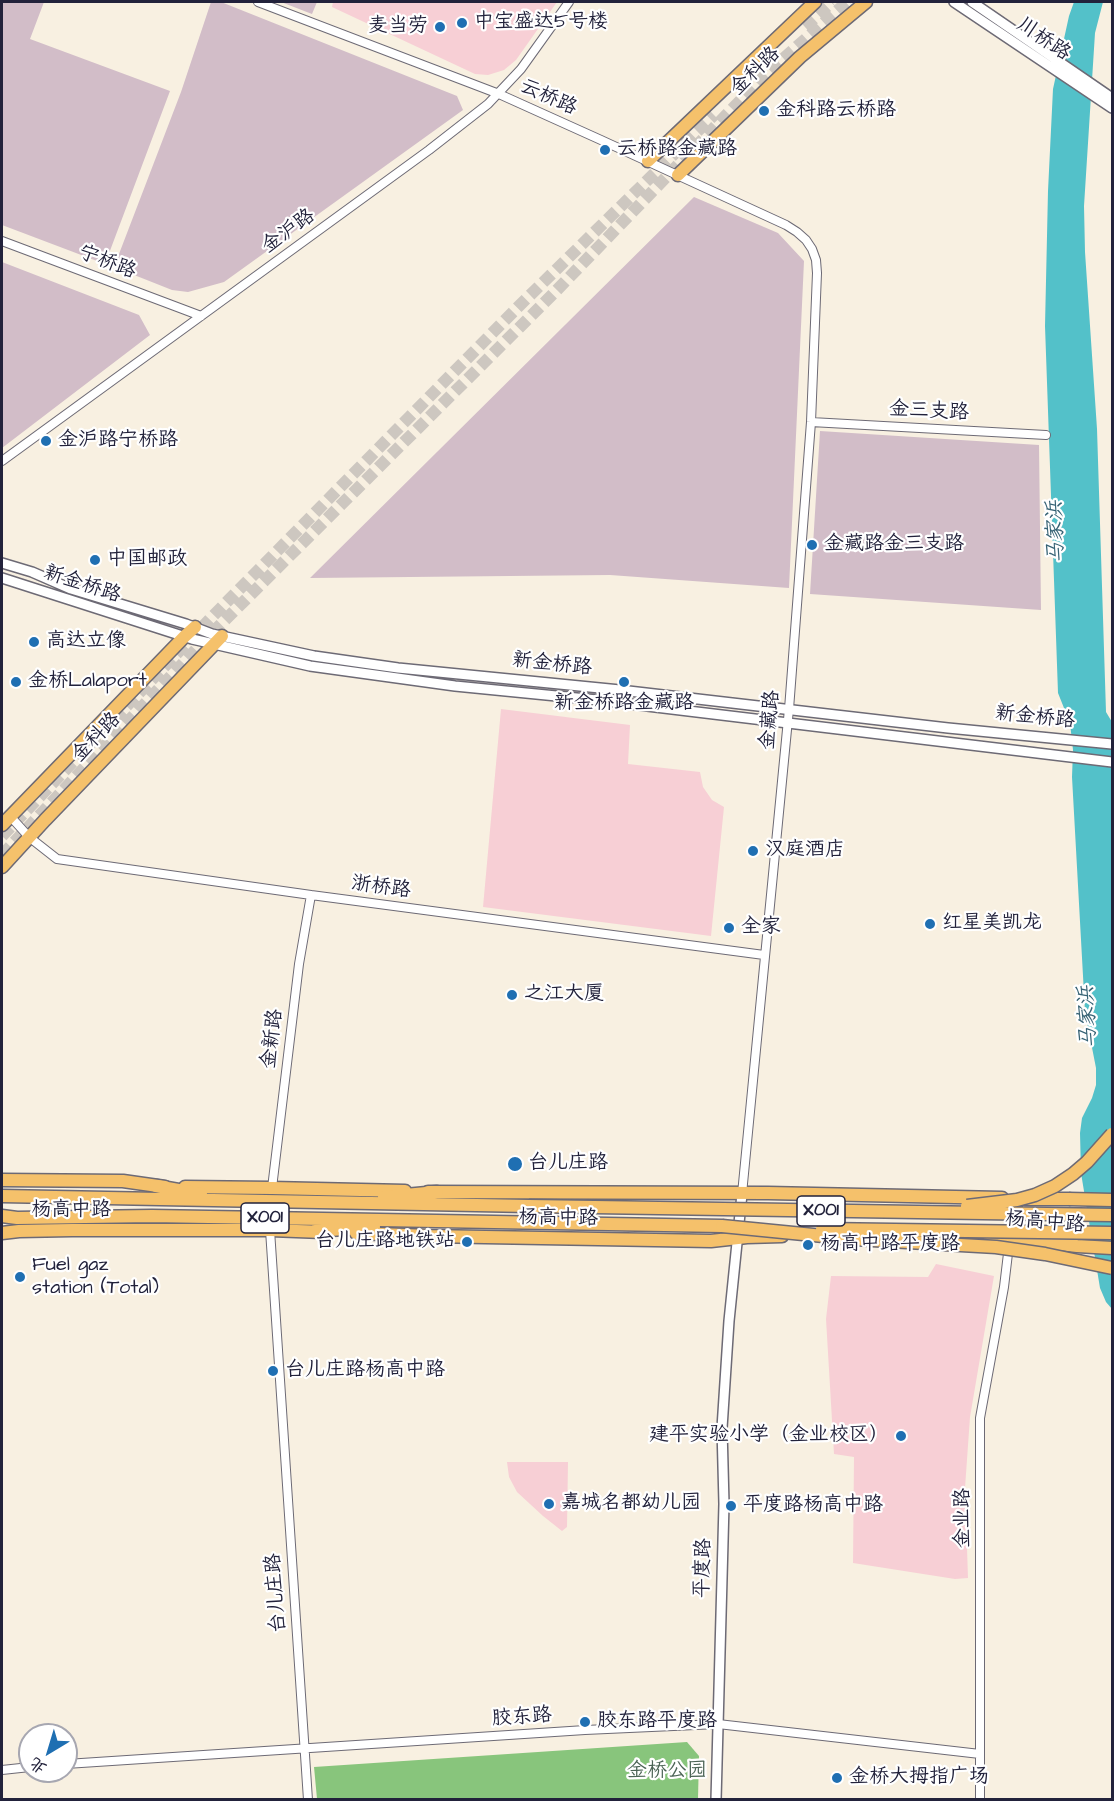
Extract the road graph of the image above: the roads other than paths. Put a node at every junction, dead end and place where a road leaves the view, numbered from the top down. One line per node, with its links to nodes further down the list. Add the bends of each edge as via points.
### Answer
1 (258, 2): 8 (street, 云桥路)
2 (569, 2): 8 (street, 金沪路)
3 (815, 2): 11 (main road, 金科路)
4 (866, 2): 12 (main road, 金科路, via 800,57)
5 (954, 2): 7 (street, 川桥路)
6 (972, 2): 7 (street, 川桥路)
7 (1027, 45): 9 (street, 川桥路); 10 (street, 川桥路)
8 (499, 94): 11 (street, 云桥路); 15 (street, 金沪路, via 429,150)
9 (1113, 98)
10 (1113, 108)
11 (648, 161): 12 (street, 云桥路)
12 (678, 175): 14 (street, 云桥路, via 786,225)
13 (2, 241): 15 (street, 宁桥路)
14 (812, 249): 16 (street, 金藏路, via 817,273)
15 (201, 316): 18 (street, 金沪路)
16 (811, 422): 17 (street, 金三支路); 24 (street, 金藏路)
17 (1046, 435)
18 (2, 461)
19 (2, 562): 21 (street, 新金桥路, via 71,589)
20 (2, 578): 22 (street, 新金桥路)
21 (195, 627): 22 (main road, 金科路); 23 (street, 新金桥路)
22 (185, 636): 23 (street, 新金桥路); 28 (main road, 金科路)
23 (219, 640): 24 (street, 新金桥路, via 398,668); 25 (street, 新金桥路, via 310,666); 29 (main road, 金科路)
24 (789, 709): 25 (street, 金藏路); 26 (street, 新金桥路)
25 (787, 723): 27 (street, 新金桥路); 32 (street, 金藏路)
26 (1113, 744)
27 (1113, 762)
28 (6, 820): 29 (street, 浙桥路)
29 (29, 837): 30 (main road, 金科路); 31 (street, 浙桥路, via 57,859)
30 (2, 867)
31 (311, 895): 32 (street, 浙桥路); 36 (street, 金新路)
32 (764, 955): 38 (street, 金藏路)
33 (1113, 1134): 43 (main road, bridge, via 1073,1174 1055,1186 1017,1200 952,1207)
34 (2, 1180): 35 (main road, 杨高中路 / X001, via 123,1181)
35 (156, 1186): 36 (main road, 杨高中路 / X001); 41 (main road)
36 (272, 1188): 37 (main road, 杨高中路 / X001)
37 (437, 1192): 38 (main road, 杨高中路 / X001); 42 (main road)
38 (742, 1194): 40 (main road, 杨高中路 / X001, bridge); 53 (street, 平度路)
39 (2, 1196): 41 (main road, 杨高中路 / X001)
40 (1113, 1200)
41 (238, 1201): 42 (main road, 杨高中路 / X001)
42 (327, 1203): 43 (main road, 杨高中路 / X001, bridge)
43 (797, 1210): 44 (main road, 杨高中路 / X001, bridge)
44 (1113, 1215)
45 (2, 1216): 46 (main road, 杨高中路 / X001)
46 (455, 1221): 47 (main road, 杨高中路 / X001); 48 (main road)
47 (722, 1226): 50 (main road, 杨高中路 / X001, bridge); 55 (main road, bridge, via 996,1247)
48 (315, 1231): 51 (main road, 杨高中路 / X001); 53 (main road, 杨高中路 / X001)
49 (2, 1233): 51 (main road, 杨高中路 / X001, via 72,1230)
50 (1113, 1233)
51 (270, 1235): 57 (street, 台儿庄路)
52 (1009, 1238): 53 (main road, 杨高中路 / X001); 54 (main road, 杨高中路 / X001); 58 (street, 金业路, via 980,1418)
53 (737, 1239): 56 (street, 平度路, via 722,1428 724,1504)
54 (1113, 1248)
55 (1113, 1268)
56 (718, 1724): 57 (street, 胶东路); 58 (street, 胶东路); 63 (street, 平度路)
57 (304, 1749): 59 (street, 胶东路); 62 (street, 台儿庄路)
58 (980, 1754): 64 (street, 金业路)
59 (78, 1763)
60 (18, 1768): 61 (street)
61 (2, 1770)
62 (308, 1800)
63 (716, 1800)
64 (980, 1800)

